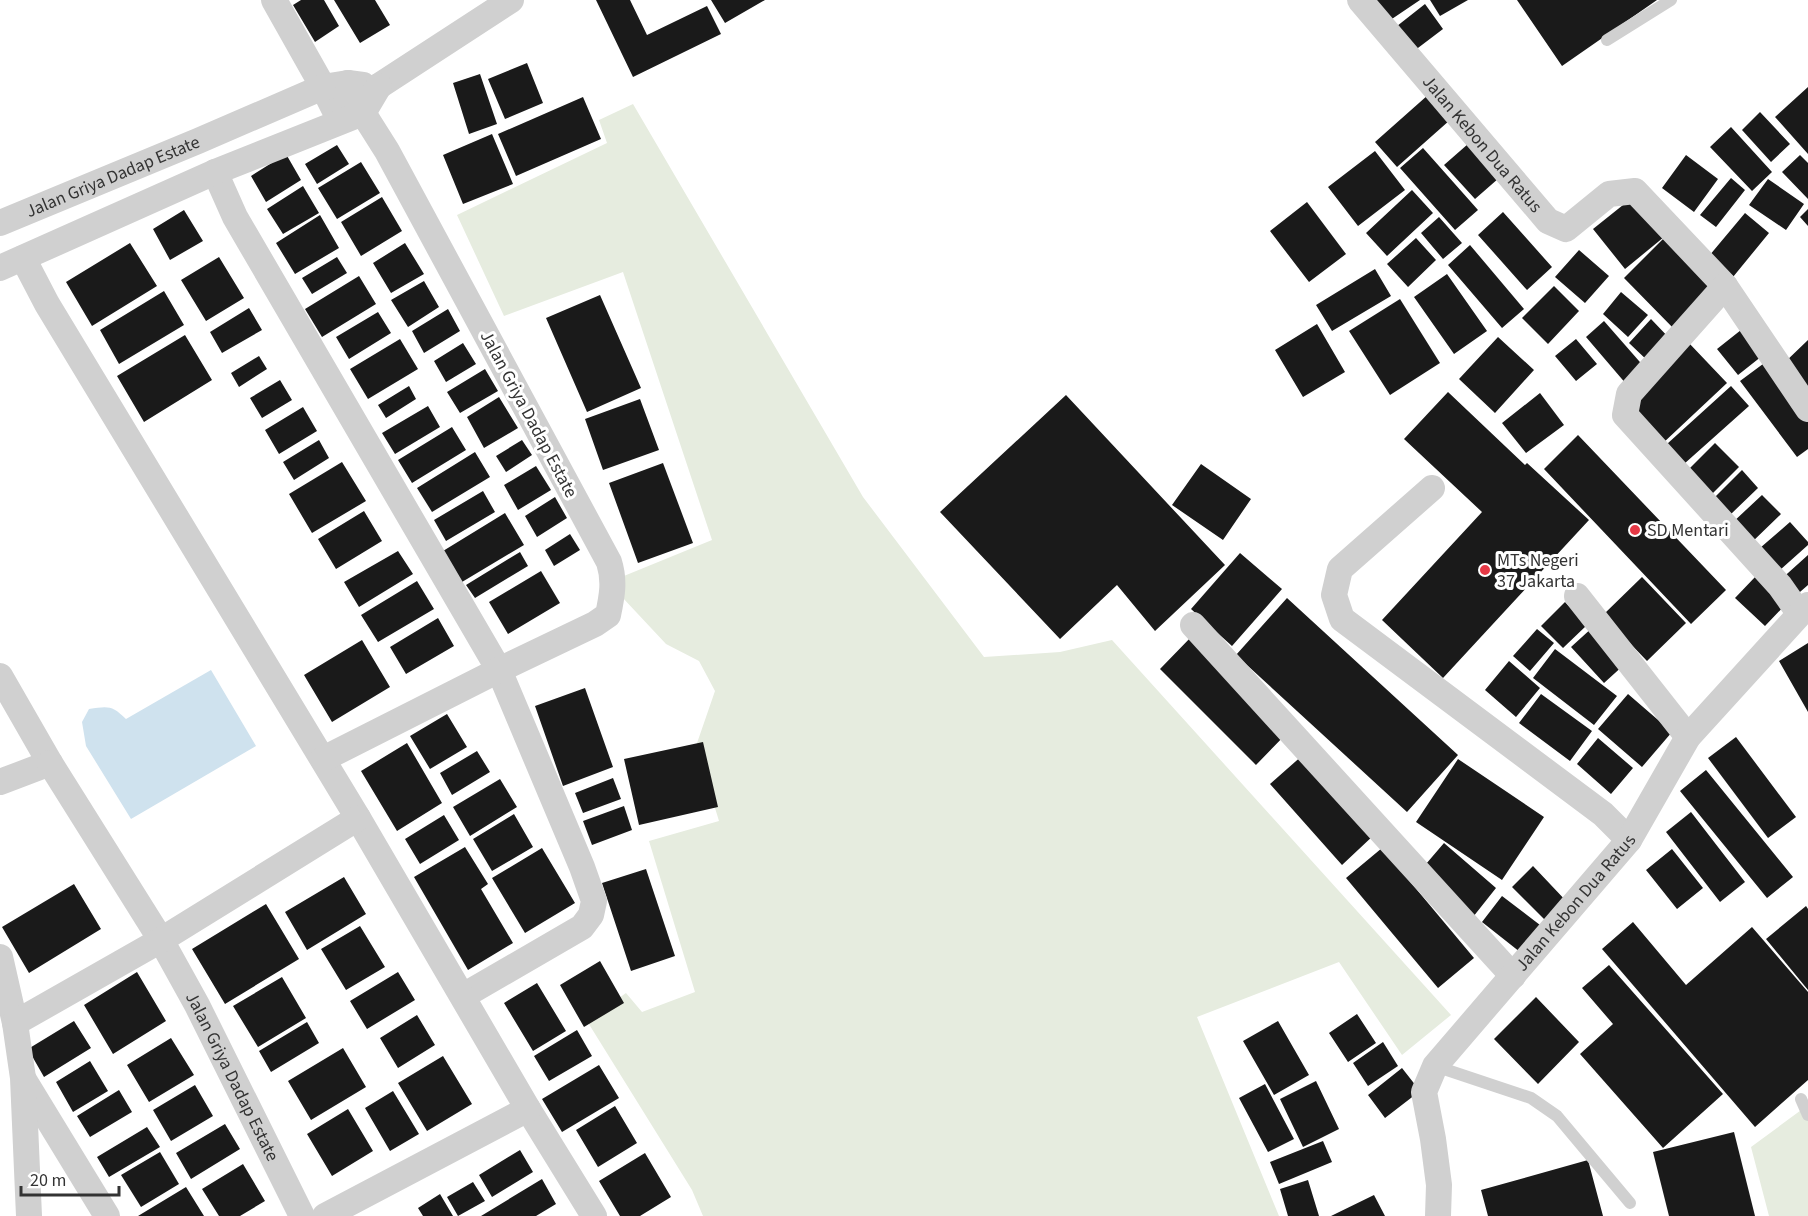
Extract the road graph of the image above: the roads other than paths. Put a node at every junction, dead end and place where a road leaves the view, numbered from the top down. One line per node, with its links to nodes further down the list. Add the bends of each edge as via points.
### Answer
1 (274, 0): 6 (street, Jalan Griya Dadap Estate)
2 (511, 0): 7 (street)
3 (1360, 0): 12 (street, Jalan Kebon Dua Ratus, via 1548,221 1566,229 1609,194 1635,191)
4 (1671, 0): 5 (lane)
5 (1606, 40)
6 (336, 85): 7 (street, Jalan Griya Dadap Estate); 8 (street, Jalan Griya Dadap Estate); 10 (street, Jalan Griya Dadap Estate)
7 (379, 86): 8 (street)
8 (352, 117): 9 (street, Jalan Griya Dadap Estate); 18 (street, Jalan Griya Dadap Estate, via 387,151 613,575 608,615)
9 (215, 172): 11 (street, Jalan Griya Dadap Estate); 18 (street, Jalan Griya Dadap Estate, via 235,217)
10 (0, 223)
11 (11, 263): 21 (street, Jalan Griya Dadap Estate, via 46,304)
12 (1725, 286): 13 (street, Jalan Kebon Dua Ratus); 16 (street, Jalan Kebon Dua Ratus, via 1629,394 1625,415)
13 (1808, 409)
14 (1432, 488): 25 (street, via 1340,569 1334,595 1342,619 1603,814)
15 (1577, 596): 20 (street)
16 (1804, 609): 20 (street, Jalan Kebon Dua Ratus)
17 (1193, 625): 28 (street)
18 (499, 669): 21 (street, Jalan Griya Dadap Estate); 29 (street, Jalan Griya Dadap Estate, via 594,901 591,915 582,927)
19 (0, 676): 22 (street, Jalan Griya Dadap Estate)
20 (1688, 737): 25 (street, Jalan Kebon Dua Ratus)
21 (323, 759): 24 (street, Jalan Griya Dadap Estate)
22 (50, 763): 23 (street); 26 (street, Jalan Griya Dadap Estate)
23 (0, 782)
24 (358, 818): 26 (street); 29 (street, Jalan Griya Dadap Estate)
25 (1629, 840): 28 (street, Jalan Kebon Dua Ratus)
26 (161, 940): 30 (street); 39 (street, Jalan Griya Dadap Estate)
27 (0, 957): 30 (street)
28 (1513, 976): 31 (street, Jalan Kebon Dua Ratus)
29 (463, 996): 34 (street, Jalan Griya Dadap Estate)
30 (15, 1023): 32 (street)
31 (1435, 1066): 36 (lane, via 1531,1098 1557,1116); 42 (street, Jalan Kebon Dua Ratus, via 1424,1092 1439,1185)
32 (23, 1078): 37 (street); 38 (street)
33 (1801, 1099): 35 (lane)
34 (528, 1109): 40 (street); 41 (street, Jalan Griya Dadap Estate)
35 (1808, 1115)
36 (1630, 1203)
37 (29, 1216)
38 (107, 1216)
39 (302, 1216)
40 (325, 1216)
41 (594, 1216)
42 (1438, 1216)

